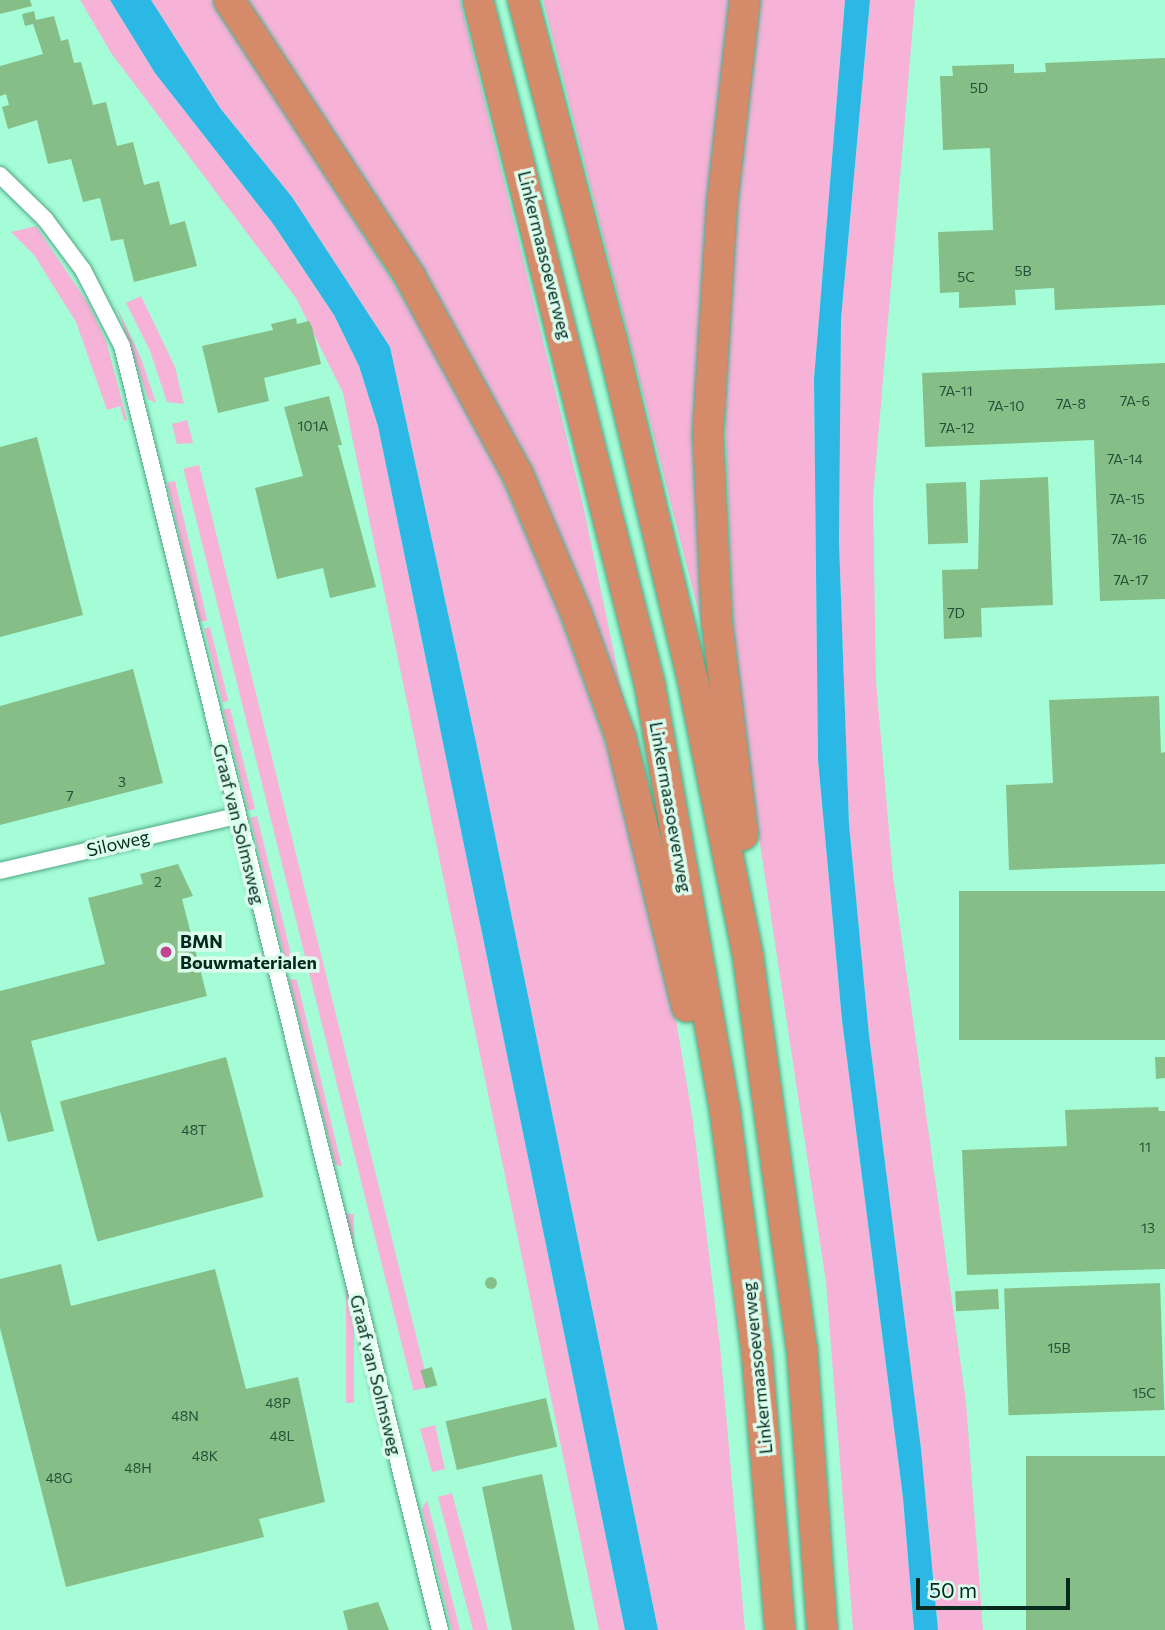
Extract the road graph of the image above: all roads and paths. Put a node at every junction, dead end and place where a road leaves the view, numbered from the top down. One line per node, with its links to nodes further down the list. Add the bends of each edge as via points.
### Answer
1 (229, 0): 9 (highway, via 410,277 518,475 576,612 621,738 695,1042)
2 (478, 0): 9 (highway, Linkermaasoeverweg, via 650,686)
3 (523, 0): 8 (highway, via 612,341 693,681)
4 (745, 0): 8 (highway, via 719,230 708,434 717,624 749,872)
5 (0, 175): 6 (street, Graaf van Solmsweg, via 44,219 83,270 122,346)
6 (237, 816): 7 (street, Siloweg); 10 (street, Graaf van Solmsweg)
7 (0, 871)
8 (748, 957): 12 (highway, via 802,1349)
9 (725, 1112): 11 (highway, Linkermaasoeverweg, via 757,1355)
10 (440, 1630)
11 (780, 1630)
12 (822, 1630)

